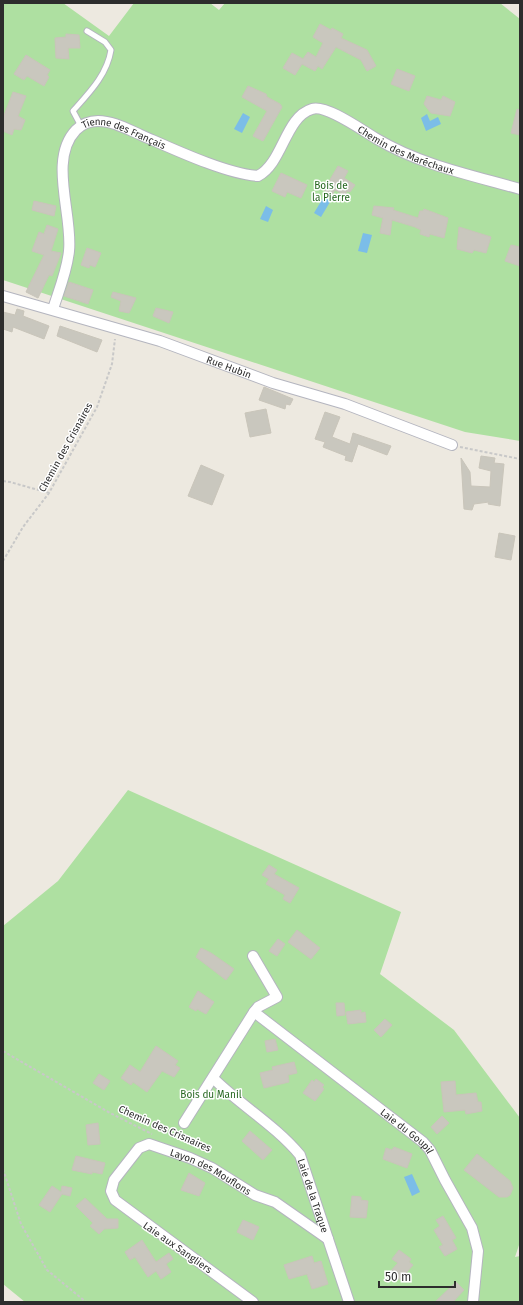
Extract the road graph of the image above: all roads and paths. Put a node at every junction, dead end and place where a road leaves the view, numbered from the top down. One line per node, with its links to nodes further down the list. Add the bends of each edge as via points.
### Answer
1 (87, 31): 3 (lane, via 111,50 109,65 73,111)
2 (298, 118): 3 (street, Tienne des Français, via 269,168 258,176 237,172 107,122 93,121); 4 (street, Chemin des Maréchaux, via 312,108 325,109 389,146 430,164)
3 (81, 126): 6 (street, Tienne des Français, via 72,135 63,158 62,175 69,228 69,250)
4 (520, 189)
5 (3, 296): 6 (street, Rue Hubin)
6 (53, 309): 7 (street, Rue Hubin)
7 (116, 330): 8 (street, Rue Hubin, via 160,341 273,383 345,404); 11 (path, Chemin des Crisnaires, via 112,364 97,406)
8 (452, 446): 9 (path)
9 (520, 458)
10 (3, 481): 11 (path)
11 (50, 493): 12 (path, Chemin des Crisnaires, via 23,527)
12 (3, 562)
13 (253, 956): 14 (street, via 277,997 258,1007)
14 (254, 1012): 16 (street); 25 (street, Laie du Goupil, via 430,1150 472,1228 478,1252)
15 (3, 1051): 18 (path, Chemin des Crisnaires, via 110,1113)
16 (213, 1078): 17 (street); 21 (street, Laie de la Traque, via 290,1142 300,1155)
17 (184, 1123)
18 (157, 1136)
19 (146, 1144): 21 (street, Layon des Mouflons, via 163,1147 222,1174 255,1195 275,1202); 23 (street, Laie aux Sangliers, via 139,1148 126,1164 112,1186 113,1196 121,1206)
20 (3, 1169): 22 (path, via 21,1224 47,1270)
21 (328, 1239): 24 (street, Laie de la Traque)
22 (86, 1302)
23 (253, 1302)
24 (349, 1302)
25 (473, 1302)

